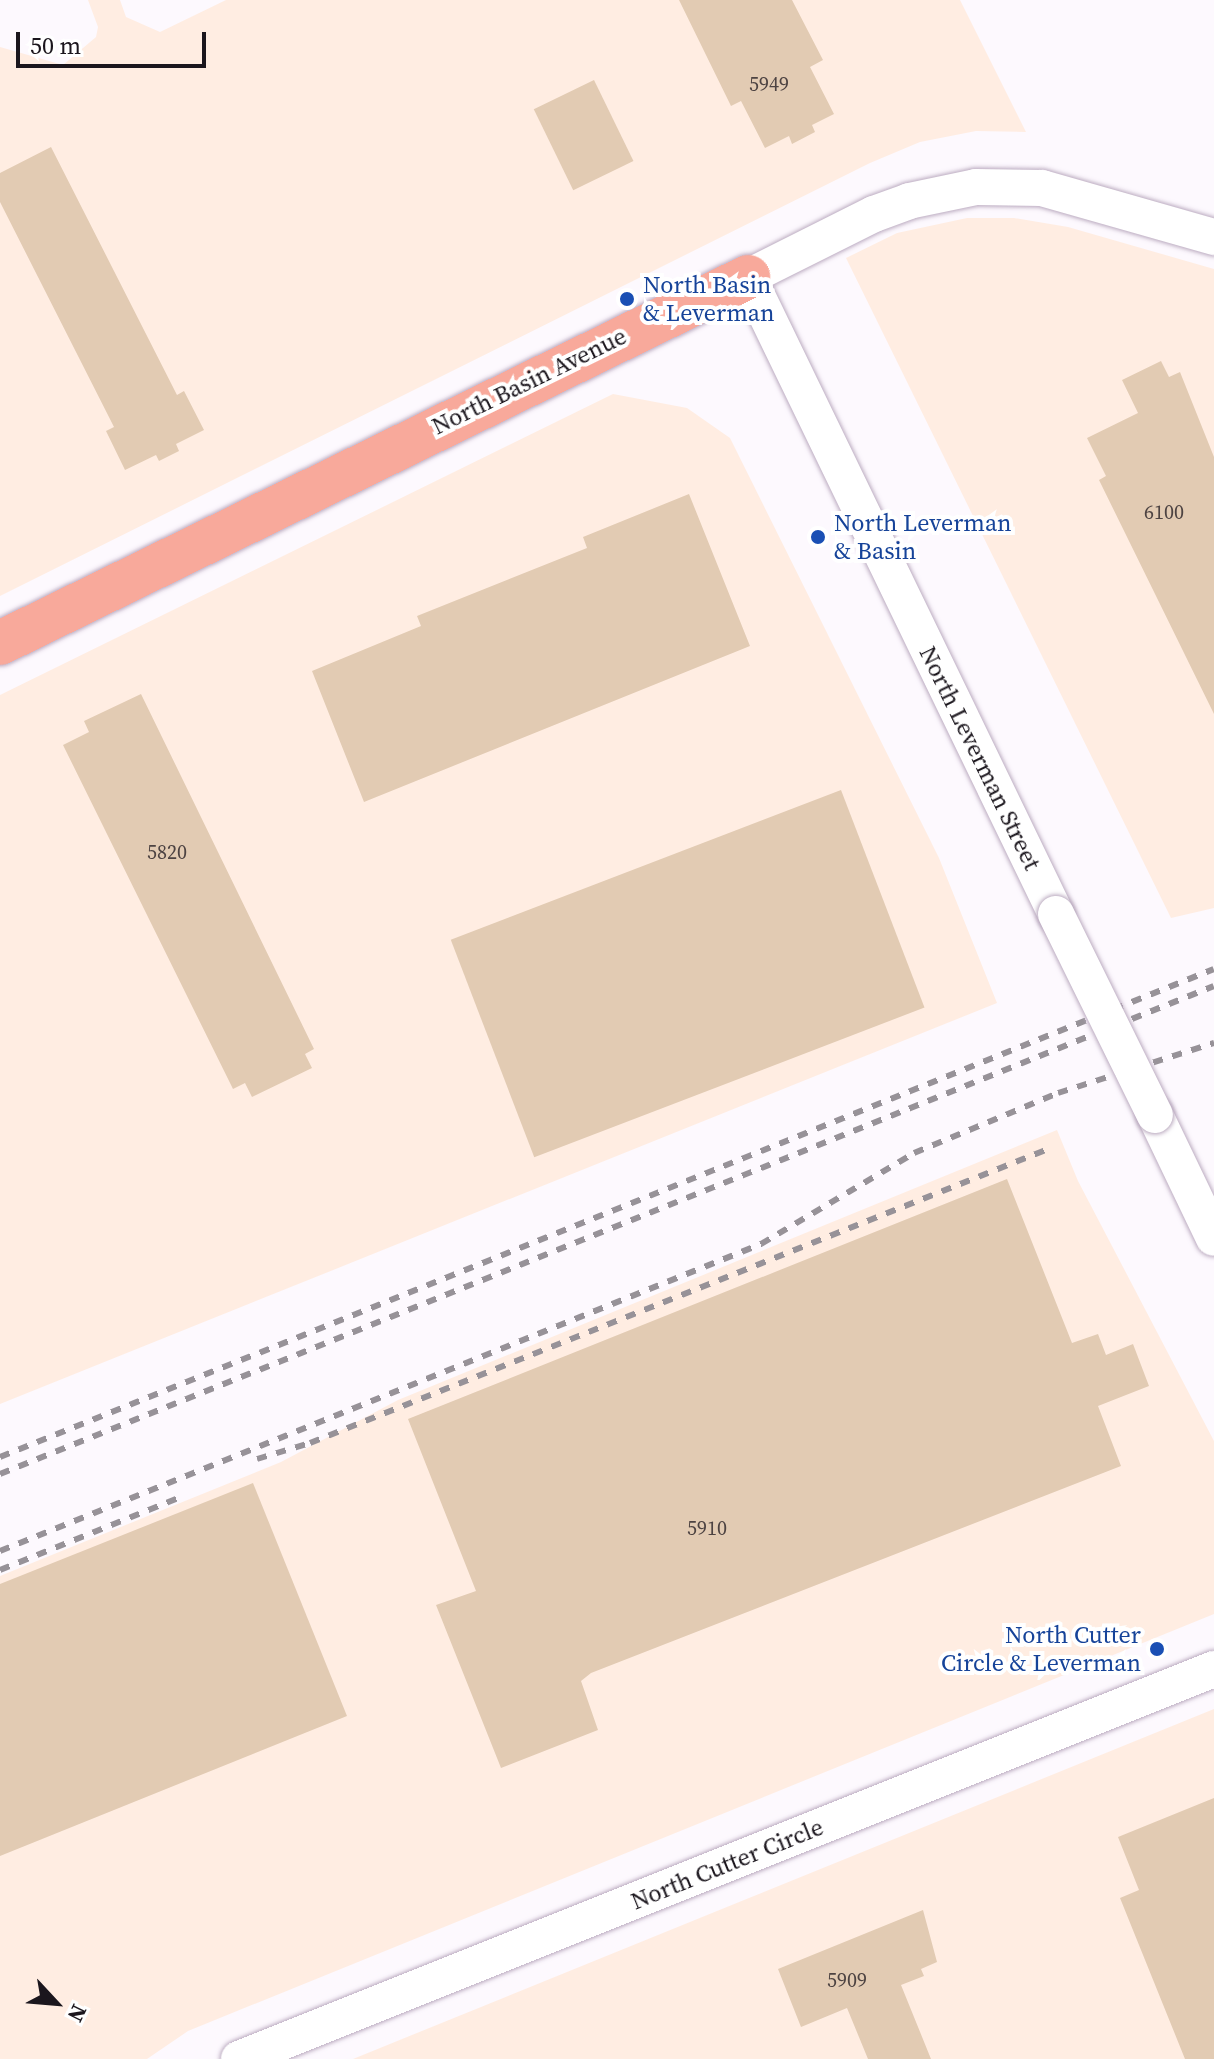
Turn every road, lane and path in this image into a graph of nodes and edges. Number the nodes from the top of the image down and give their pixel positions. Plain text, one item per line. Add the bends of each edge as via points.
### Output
1 (1214, 237) edge
2 (748, 277) junction
3 (0, 643) edge
4 (1214, 1238) edge
5 (1214, 1669) edge
6 (239, 2059) edge

1 - 2 street, North Basin Avenue via 1042,188 976,187 874,214
2 - 3 main road, North Basin Avenue
2 - 4 street, North Leverman Street, bridge
5 - 6 street, North Cutter Circle

